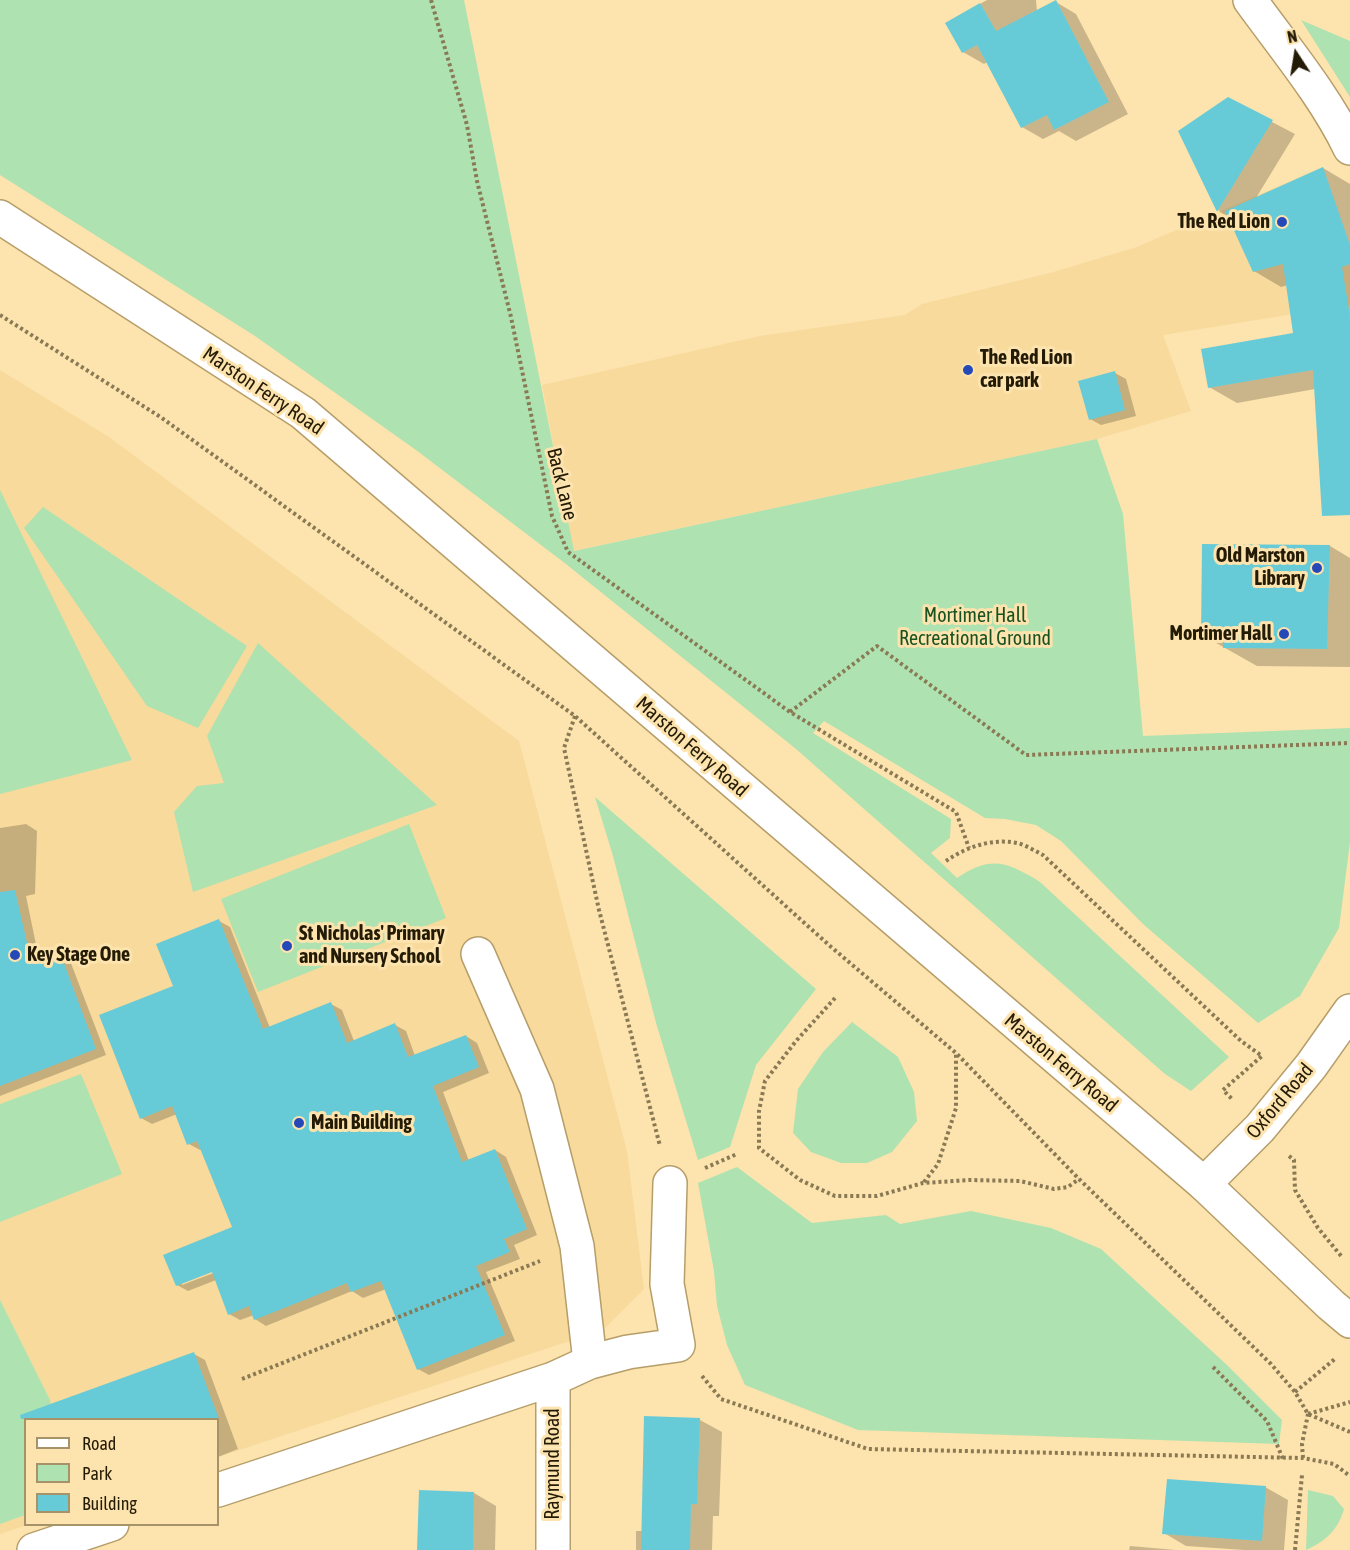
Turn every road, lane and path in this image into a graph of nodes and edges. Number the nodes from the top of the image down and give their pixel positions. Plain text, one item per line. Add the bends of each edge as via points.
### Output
1 (431, 0) edge
2 (1250, 0) edge
3 (1348, 138) edge
4 (0, 217) edge
5 (0, 315) edge
6 (790, 712) junction
7 (574, 716) junction
8 (1350, 743) edge
9 (969, 848) junction
10 (946, 861) dead end
11 (478, 954) dead end
12 (835, 998) dead end
13 (1350, 1011) edge
14 (956, 1053) junction
15 (1223, 1089) dead end
16 (1294, 1160) dead end
17 (1080, 1179) junction
18 (670, 1183) joint
19 (923, 1183) junction
20 (1204, 1184) junction
21 (577, 1246) junction
22 (1344, 1259) dead end
23 (1350, 1321) edge
24 (678, 1345) junction
25 (1336, 1357) dead end
26 (590, 1362) junction
27 (1213, 1367) dead end
28 (554, 1378) junction
29 (242, 1379) dead end
30 (1295, 1392) junction
31 (1350, 1402) edge
32 (1308, 1414) junction
33 (1350, 1432) edge
34 (1304, 1458) junction
35 (1283, 1459) junction
36 (1302, 1475) dead end
37 (1350, 1476) edge
38 (219, 1490) edge
39 (106, 1526) edge
40 (34, 1550) edge
41 (553, 1550) edge
42 (1295, 1550) edge

1 - 6 path, Back Lane via 467,125 552,516 568,552
2 - 3 main road
4 - 20 main road, Marston Ferry Road via 303,414
5 - 7 path via 162,418
6 - 8 path via 877,646 1026,755
6 - 9 path, Back Lane via 956,812
7 - 14 path via 830,946
7 - 18 path via 564,748 599,910
9 - 10 path
9 - 15 path via 997,841 1019,843 1043,855 1241,1041 1262,1056
11 - 21 main road via 537,1089
12 - 19 path via 765,1081 759,1112 759,1148 800,1180 835,1196 877,1196
13 - 20 main road, Oxford Road via 1260,1128
14 - 17 path
14 - 19 path via 956,1108 938,1164
16 - 22 path via 1294,1190
17 - 19 path via 1054,1190 1020,1181
17 - 30 path via 1271,1364
18 - 24 main road via 667,1284
20 - 23 main road, Marston Ferry Road
21 - 26 main road
21 - 29 path
24 - 26 main road
24 - 35 path via 721,1399 868,1449
25 - 30 path
26 - 28 main road
27 - 35 path via 1267,1421
28 - 38 main road
28 - 41 main road, Raymund Road
30 - 32 path
31 - 32 path
32 - 33 path
32 - 34 path via 1302,1443
34 - 35 path
34 - 37 path via 1335,1464
36 - 42 path
39 - 40 main road

